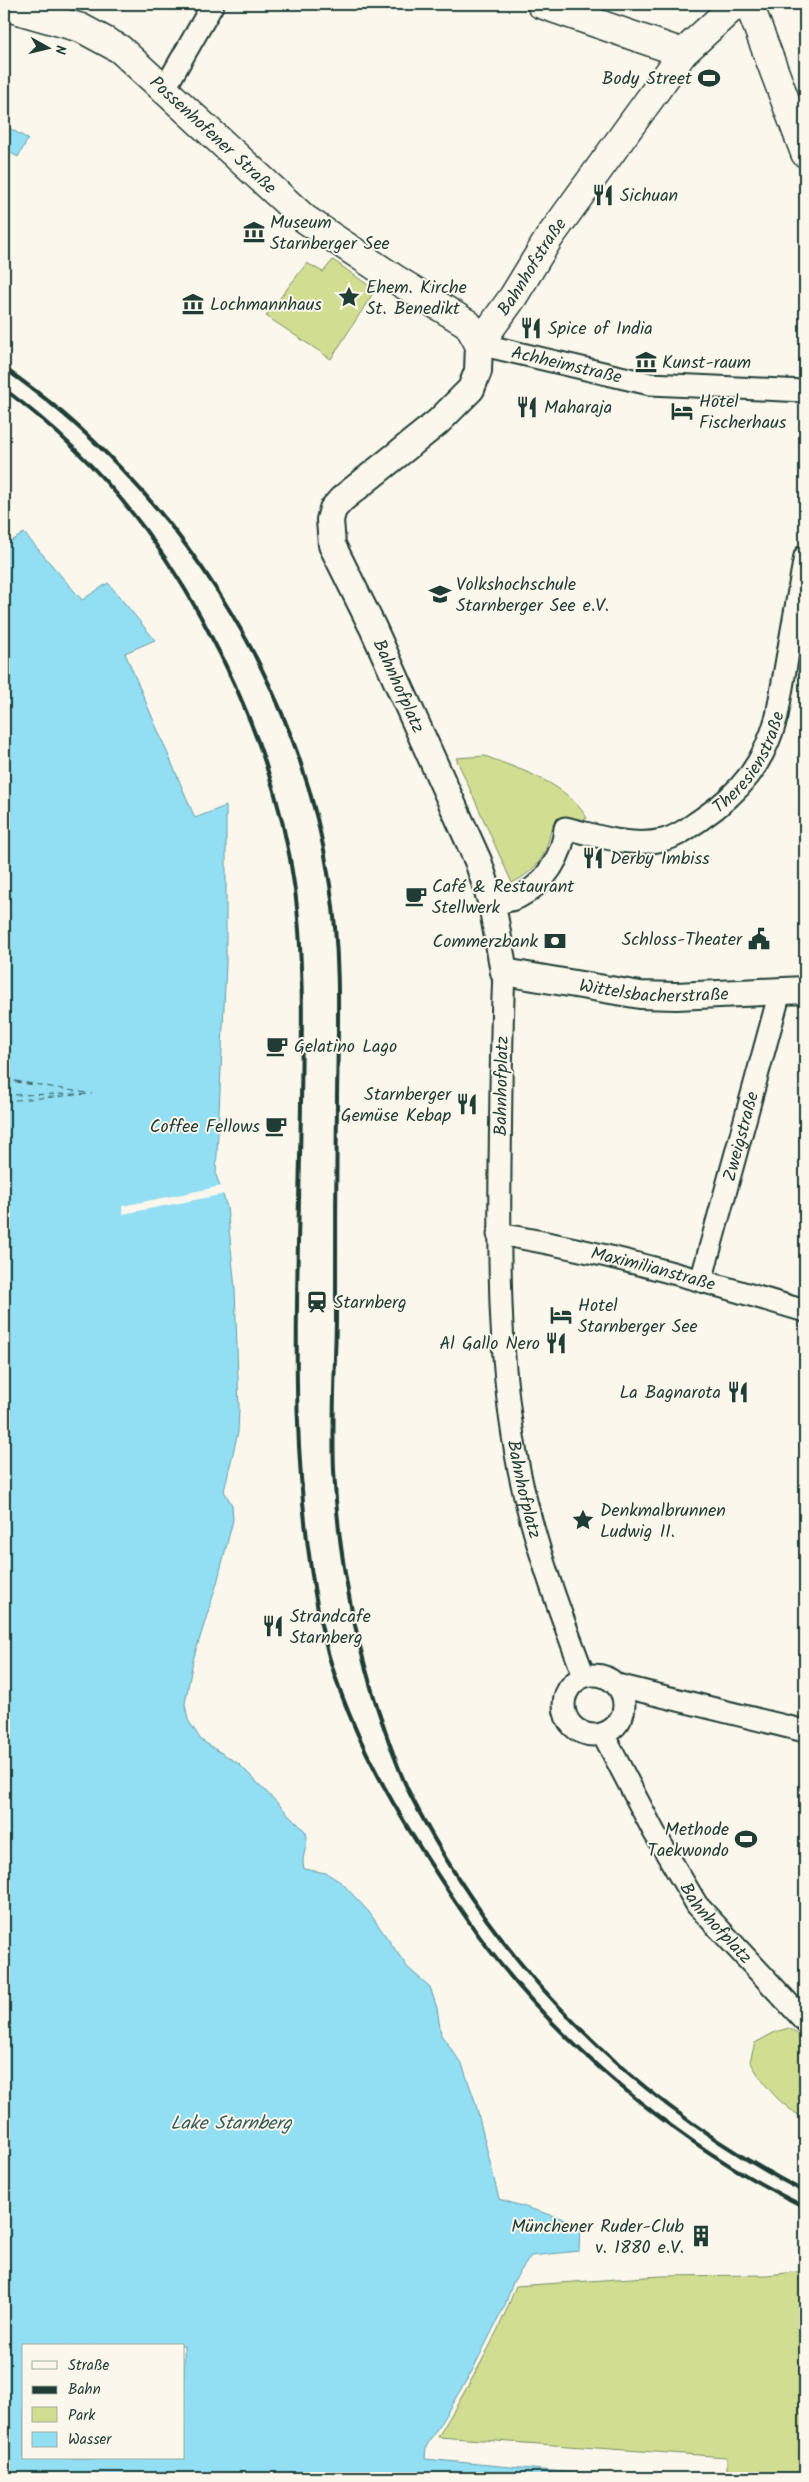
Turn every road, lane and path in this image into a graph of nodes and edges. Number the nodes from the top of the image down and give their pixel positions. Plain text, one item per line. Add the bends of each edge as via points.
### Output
1 (213, 4) edge
2 (541, 4) edge
3 (736, 4) edge
4 (749, 4) edge
5 (4, 6) edge
6 (683, 53) junction
7 (165, 88) junction
8 (805, 153) edge
9 (479, 344) junction
10 (805, 391) edge
11 (805, 556) edge
12 (492, 904) junction
13 (504, 972) junction
14 (805, 990) edge
15 (780, 992) junction
16 (498, 1234) junction
17 (701, 1280) junction
18 (805, 1311) edge
19 (584, 1676) junction
20 (617, 1685) junction
21 (805, 1731) edge
22 (603, 1734) junction
23 (805, 2021) edge

1 - 7 street
2 - 6 main road
3 - 6 main road, Bahnhofstraße
4 - 8 main road
5 - 7 main road, Possenhofener Straße via 81,28 120,49
6 - 9 main road, Bahnhofstraße via 549,238
7 - 9 main road, Possenhofener Straße via 305,219 468,324
9 - 10 street, Achheimstraße via 650,384
9 - 12 street, Bahnhofplatz via 478,371 471,389 438,422 342,499 333,509 330,520 332,545 474,852
11 - 12 street, Theresienstraße via 778,716 771,738 753,772 706,816 680,834 662,840 620,841 565,828 559,855 539,884 518,898
12 - 13 street, Bahnhofplatz
13 - 15 street, Wittelsbacherstraße via 640,995
13 - 16 street, Bahnhofplatz
14 - 15 street, Wittelsbacherstraße
15 - 17 street, Zweigstraße
16 - 17 street, Maximilianstraße via 553,1243
16 - 19 street, Bahnhofplatz via 509,1408 519,1469 545,1574
17 - 18 street, Maximilianstraße
19 - 20 street via 602,1675
19 - 22 street via 574,1681 566,1694 564,1709 567,1719 582,1733
20 - 21 street
20 - 22 street via 624,1703 623,1713 619,1722
22 - 23 street, Bahnhofplatz via 654,1832 697,1905

